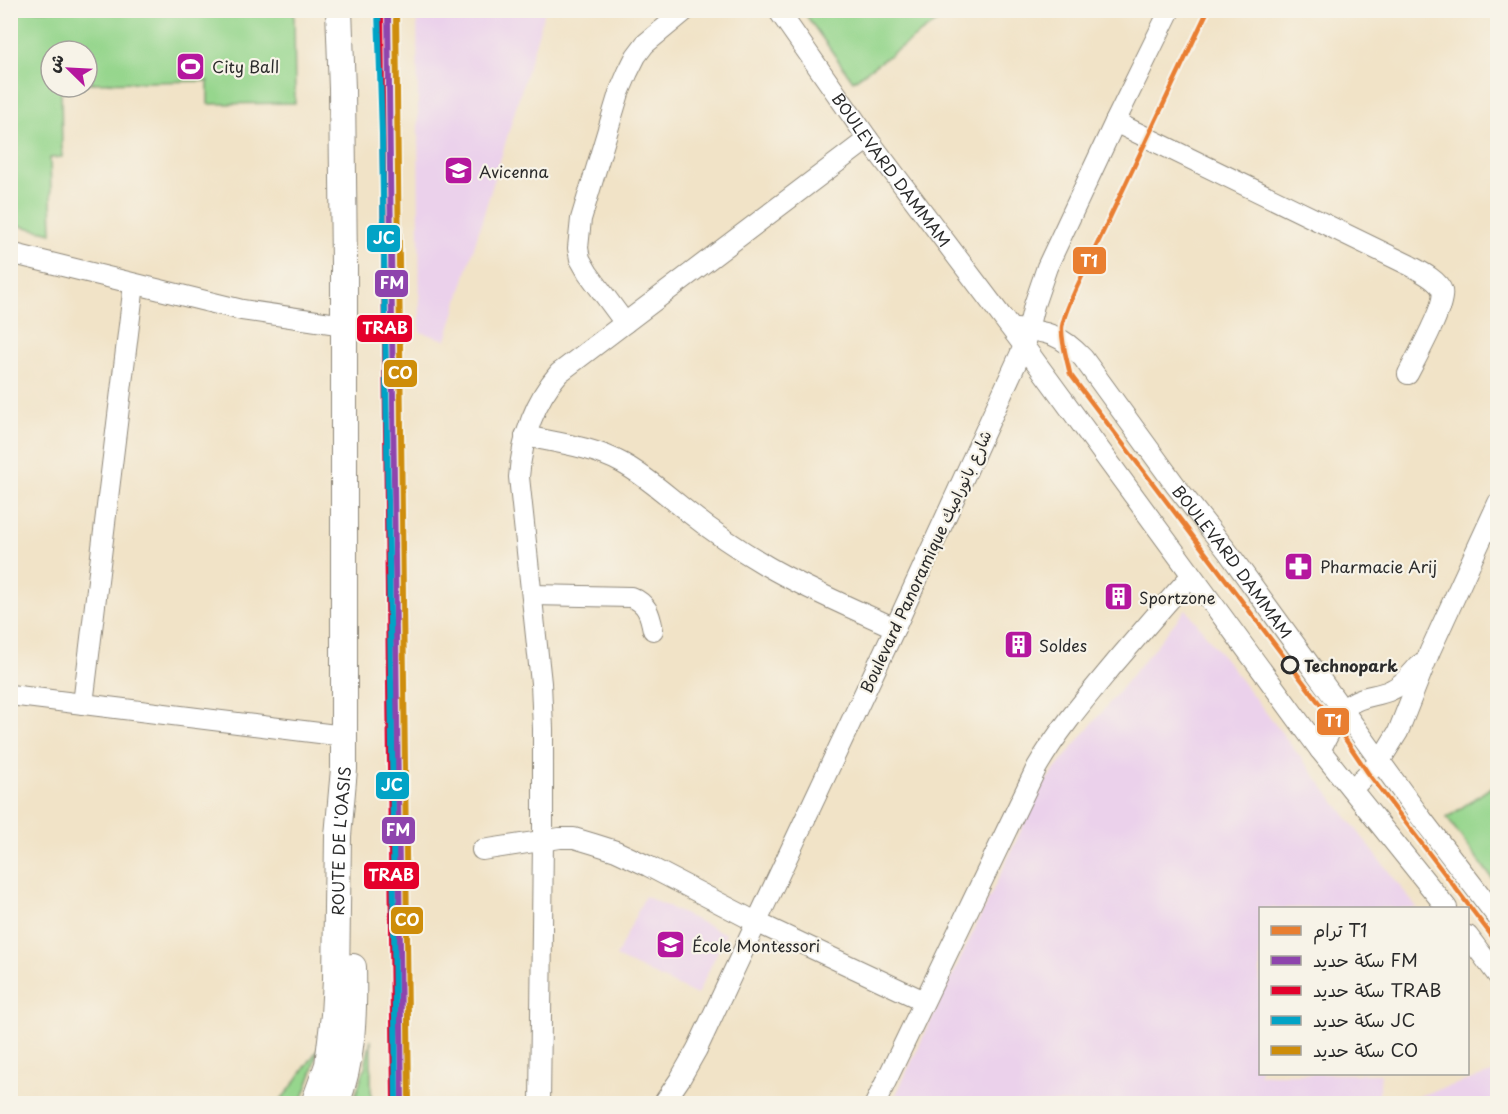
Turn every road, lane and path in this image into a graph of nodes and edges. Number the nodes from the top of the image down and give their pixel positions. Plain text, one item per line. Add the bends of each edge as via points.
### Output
1 (339, 10) edge
2 (686, 10) edge
3 (778, 10) edge
4 (1170, 10) edge
5 (1115, 122) junction
6 (868, 139) junction
7 (10, 253) edge
8 (134, 284) junction
9 (625, 323) junction
10 (344, 325) junction
11 (1021, 334) junction
12 (1408, 374) dead end
13 (525, 436) junction
14 (1497, 503) edge
15 (1191, 576) junction
16 (532, 595) junction
17 (895, 628) junction
18 (653, 630) dead end
19 (1430, 651) junction
20 (10, 695) edge
21 (1366, 697) junction
22 (83, 704) junction
23 (1343, 710) junction
24 (1398, 732) junction
25 (344, 736) junction
26 (1320, 750) junction
27 (1380, 761) junction
28 (344, 769) junction
29 (1352, 789) junction
30 (543, 840) junction
31 (482, 850) dead end
32 (1445, 907) edge
33 (1497, 918) edge
34 (756, 922) junction
35 (1469, 939) edge
36 (1497, 976) edge
37 (924, 1001) junction
38 (314, 1104) edge
39 (336, 1104) edge
40 (540, 1104) edge
41 (663, 1104) edge
42 (875, 1104) edge

1 - 10 main road
2 - 9 street via 636,56 619,93 581,219 580,259
3 - 6 street, BOULEVARD DAMMAM
4 - 5 street, Boulevard Panoramique شارع بانوراميك
5 - 11 street, Boulevard Panoramique شارع بانوراميك via 1047,267
5 - 12 street via 1426,274 1440,288 1442,298
6 - 9 street
6 - 11 street, BOULEVARD DAMMAM
7 - 8 street
8 - 10 street via 242,310
8 - 22 street
9 - 13 street via 559,373 541,398
10 - 25 main road
11 - 15 street, BOULEVARD DAMMAM
11 - 17 street, Boulevard Panoramique شارع بانوراميك
11 - 23 street, BOULEVARD DAMMAM via 1052,334 1083,358
13 - 16 street via 519,477
13 - 17 street via 575,446 621,462 704,525 768,566
14 - 19 street
15 - 26 street, BOULEVARD DAMMAM
15 - 37 street via 1054,737
16 - 18 street via 631,597 647,610
16 - 30 street via 542,694
17 - 34 street, Boulevard Panoramique شارع بانوراميك
19 - 21 street via 1399,686
19 - 24 street
20 - 22 street
21 - 23 street
21 - 24 street via 1389,708
22 - 25 street
23 - 26 street
23 - 27 street, BOULEVARD DAMMAM
24 - 27 street
25 - 28 main road
26 - 29 street, BOULEVARD DAMMAM
27 - 29 street
27 - 33 street, BOULEVARD DAMMAM
28 - 38 main road, ROUTE DE L'OASIS via 338,836 334,1015 328,1065
28 - 39 main road, ROUTE DE L'OASIS via 352,832 353,1004 350,1047
29 - 32 street, BOULEVARD DAMMAM
30 - 31 street
30 - 34 street via 574,838 616,851
30 - 40 street
34 - 37 street
34 - 41 street, Boulevard Panoramique شارع بانوراميك via 697,1048
35 - 36 street
37 - 42 street

